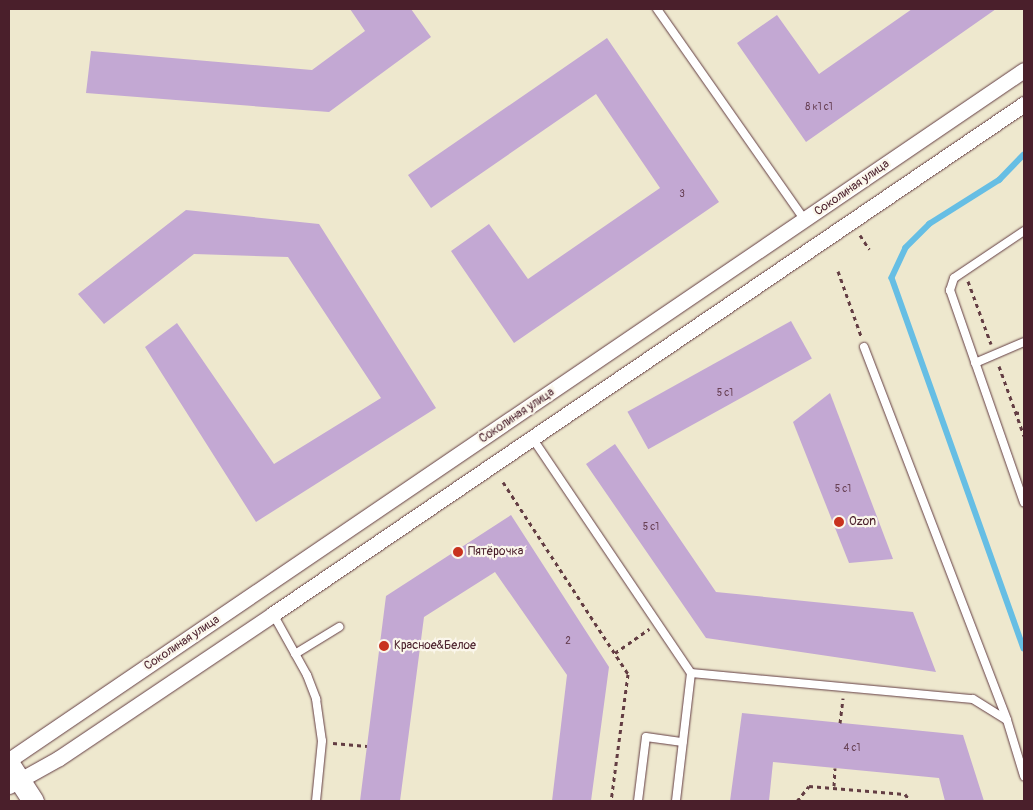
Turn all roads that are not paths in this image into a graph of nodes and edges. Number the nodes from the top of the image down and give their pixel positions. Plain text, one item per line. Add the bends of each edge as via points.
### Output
1 (657, 9) edge
2 (1024, 70) edge
3 (1024, 104) edge
4 (805, 221) junction
5 (1024, 232) edge
6 (1024, 342) edge
7 (864, 347) road end
8 (975, 363) junction
9 (518, 416) junction
10 (533, 439) junction
11 (1024, 503) edge
12 (257, 593) junction
13 (273, 614) junction
14 (340, 627) dead end
15 (295, 654) junction
16 (692, 673) junction
17 (1007, 720) junction
18 (683, 742) junction
19 (9, 762) edge
20 (1024, 776) edge
21 (15, 784) edge
22 (33, 801) edge
23 (316, 801) edge
24 (638, 801) edge
25 (676, 801) edge

1 - 4 lane
2 - 4 street, Соколиная улица
3 - 10 street
4 - 9 street, Соколиная улица
5 - 8 lane via 954,278 951,284 950,290
6 - 8 lane
7 - 17 lane
8 - 11 lane
9 - 10 street
9 - 12 street, Соколиная улица
10 - 13 street
10 - 16 lane
12 - 13 street
12 - 19 street, Соколиная улица
13 - 15 lane
13 - 21 street
14 - 15 lane
15 - 23 lane via 316,698 322,741
16 - 17 lane via 973,699
16 - 18 lane
17 - 20 lane
18 - 24 lane via 646,737
18 - 25 lane
19 - 21 street
21 - 22 street

